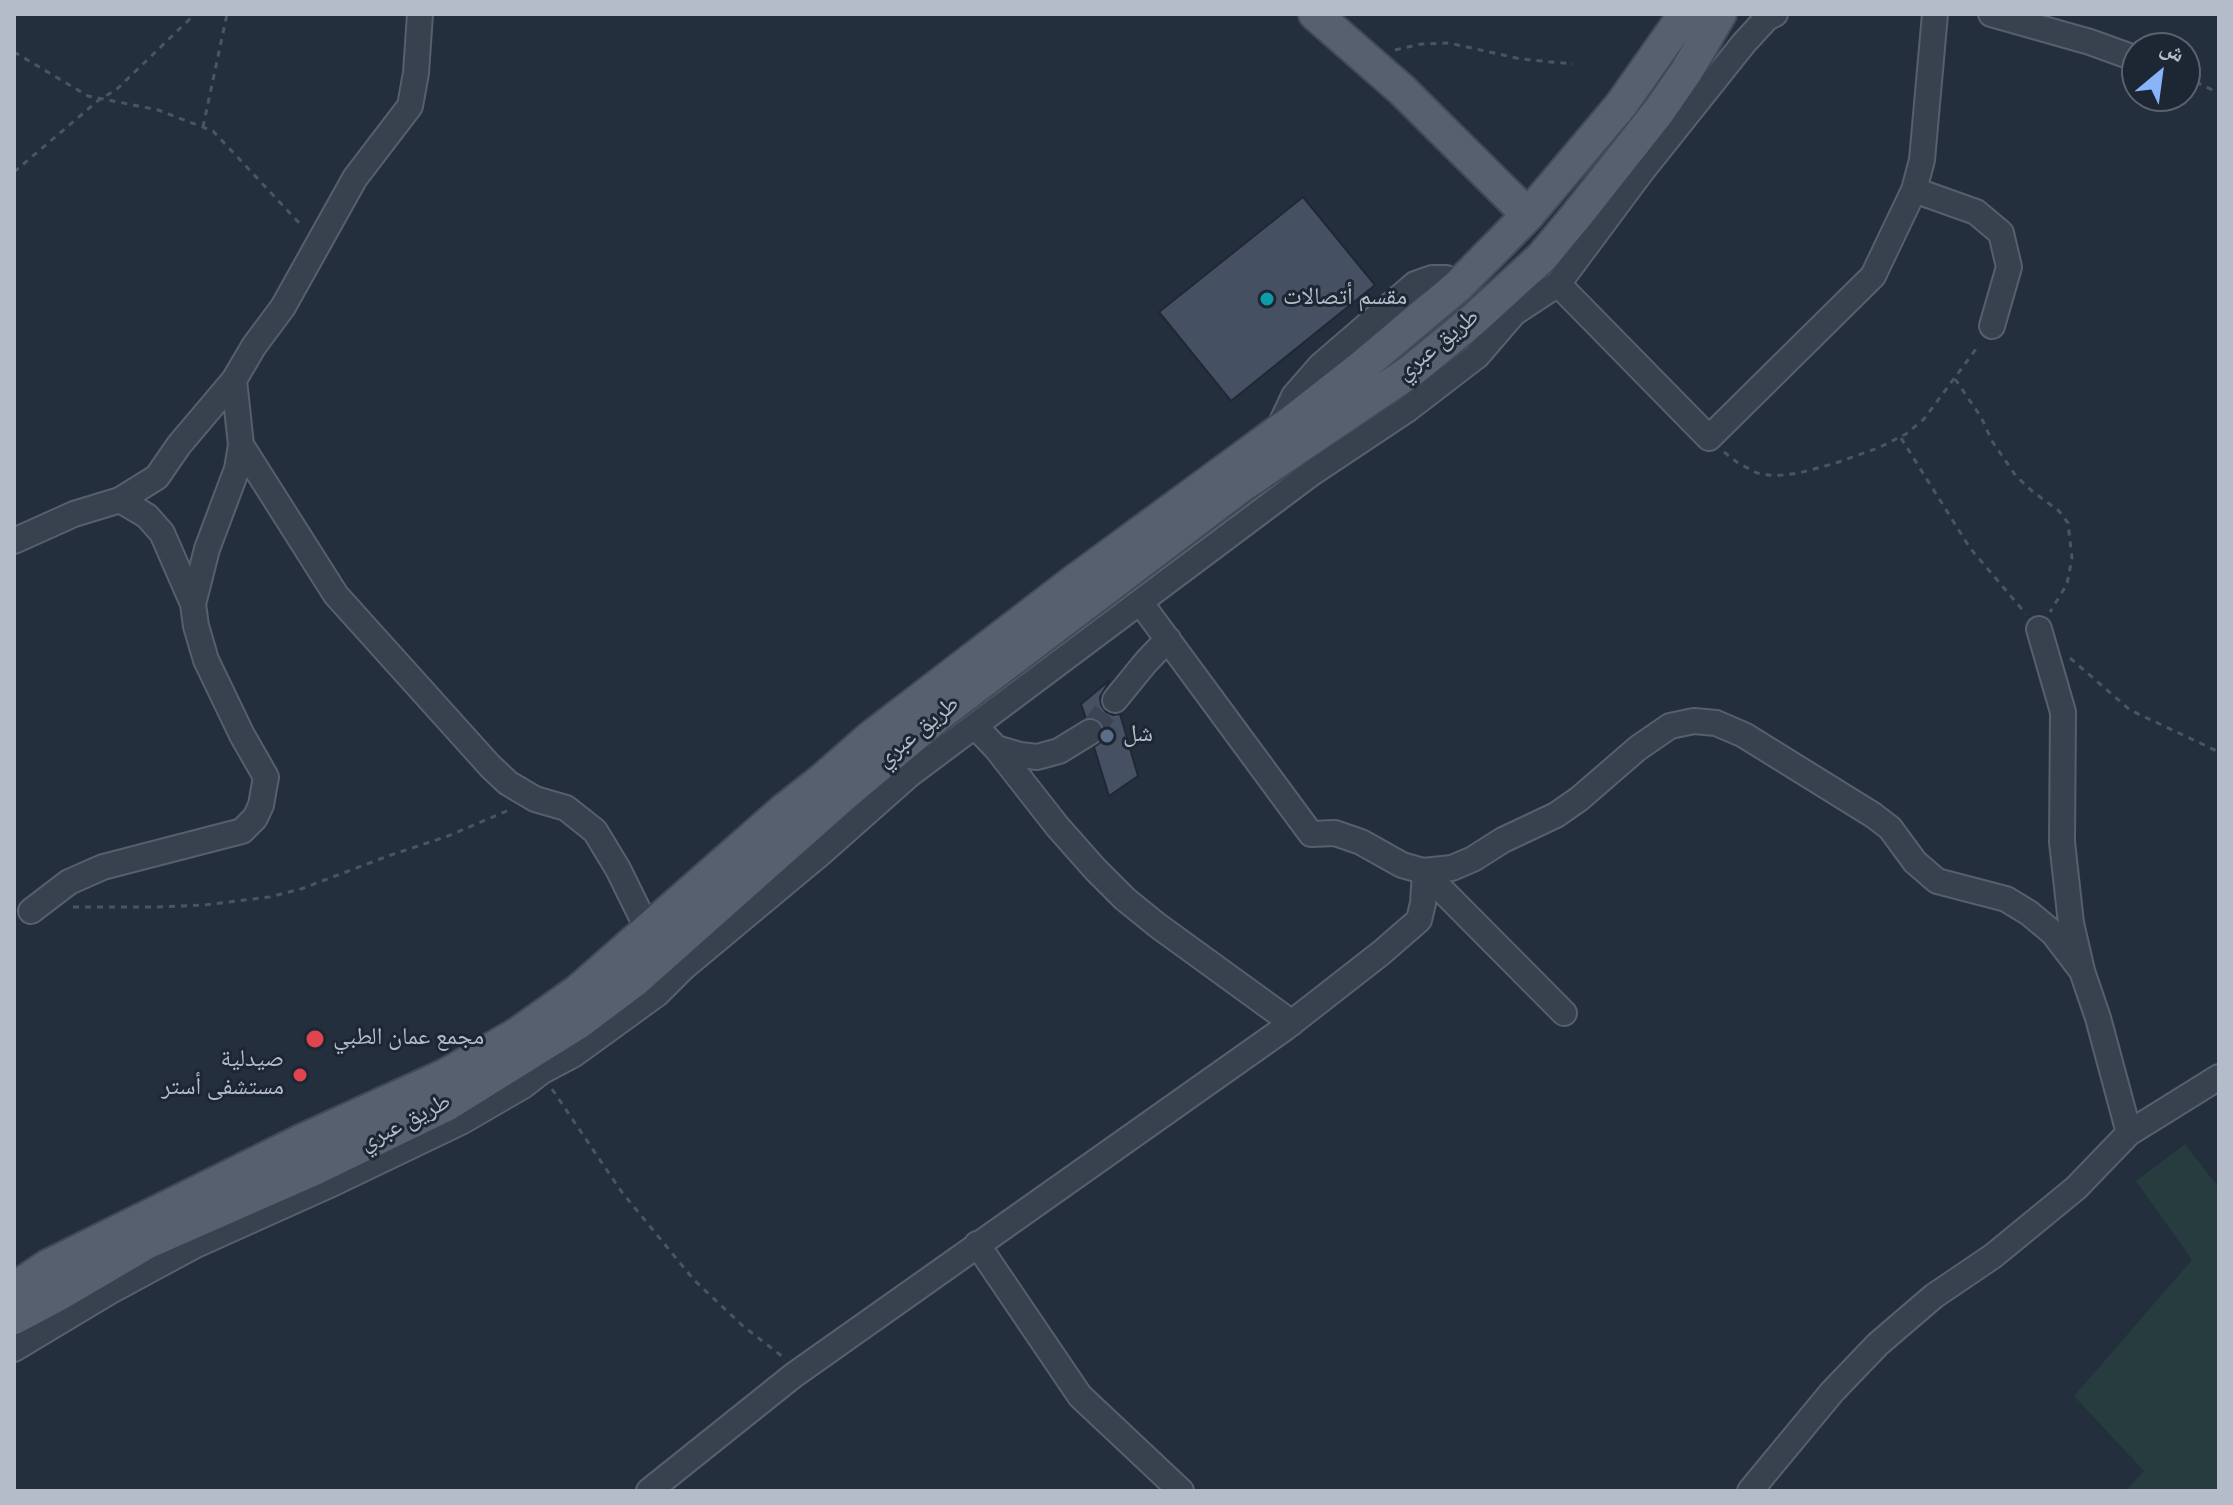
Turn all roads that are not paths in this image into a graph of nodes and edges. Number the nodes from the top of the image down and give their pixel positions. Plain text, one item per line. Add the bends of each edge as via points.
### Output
1 (420, 14) edge
2 (1315, 14) edge
3 (1720, 14) edge
4 (1775, 14) edge
5 (1935, 14) edge
6 (1991, 14) edge
7 (1678, 24) edge
8 (2121, 53) edge
9 (1627, 152) junction
10 (1914, 190) junction
11 (1528, 215) junction
12 (1558, 284) junction
13 (1458, 286) junction
14 (1992, 326) road end
15 (1411, 371) junction
16 (234, 380) junction
17 (241, 445) junction
18 (120, 500) junction
19 (14, 541) edge
20 (1140, 602) junction
21 (193, 604) junction
22 (2039, 629) road end
23 (1168, 639) junction
24 (1115, 700) tunnel mouth
25 (976, 727) junction
26 (1090, 732) tunnel mouth
27 (996, 748) junction
28 (810, 844) junction
29 (1424, 872) junction
30 (31, 911) road end
31 (648, 930) junction
32 (2082, 971) junction
33 (1564, 1013) dead end
34 (1292, 1023) junction
35 (2219, 1077) edge
36 (2129, 1133) junction
37 (977, 1244) junction
38 (14, 1289) edge
39 (14, 1318) edge
40 (14, 1349) edge
41 (649, 1491) edge
42 (1181, 1491) edge
43 (1750, 1491) edge

1 - 16 street via 410,106 355,178 283,307
2 - 11 main road via 1402,90
3 - 9 main road, طريق عبري via 1686,72
4 - 12 street via 1744,43
5 - 10 street via 1922,160
6 - 8 street
7 - 9 main road via 1619,128 1619,146
7 - 11 main road, طريق عبري via 1621,105
9 - 15 main road, طريق عبري via 1542,257
10 - 12 street via 1873,276 1709,438
10 - 14 street via 1976,212 2001,233 2009,267
11 - 13 main road, طريق عبري
12 - 20 street via 1514,313 1477,356 1420,400
13 - 15 main road via 1465,299 1461,314
13 - 31 main road, طريق عبري via 1277,433 870,738
15 - 28 main road, طريق عبري via 1241,486 941,713 840,798
16 - 17 street
16 - 18 street via 157,477
17 - 21 street
17 - 31 street via 336,595 508,783 535,799 566,808 595,831
18 - 19 street
18 - 21 street via 147,516 162,533
20 - 23 street
20 - 25 street
21 - 30 street via 206,660 266,777 255,818 242,831 103,867 69,882
22 - 32 street via 2063,712 2062,842
23 - 24 street
23 - 29 street via 1311,834 1335,833
25 - 27 street
25 - 28 street
26 - 27 street via 1037,757
27 - 34 street via 1057,826 1140,912
28 - 39 main road, طريق عبري via 578,1023 448,1104 148,1242
28 - 40 street via 657,994 573,1055 461,1122 196,1245
29 - 32 street via 1473,859 1556,815 1670,726 1716,723 1881,821 1937,881 2006,899 2029,913 2053,933
29 - 33 street
29 - 34 street via 1419,920
31 - 38 main road, طريق عبري via 578,991 446,1075 48,1266
32 - 36 street
34 - 37 street
35 - 36 street
36 - 43 street via 2076,1188 1878,1344
37 - 41 street via 801,1370
37 - 42 street via 1080,1396

